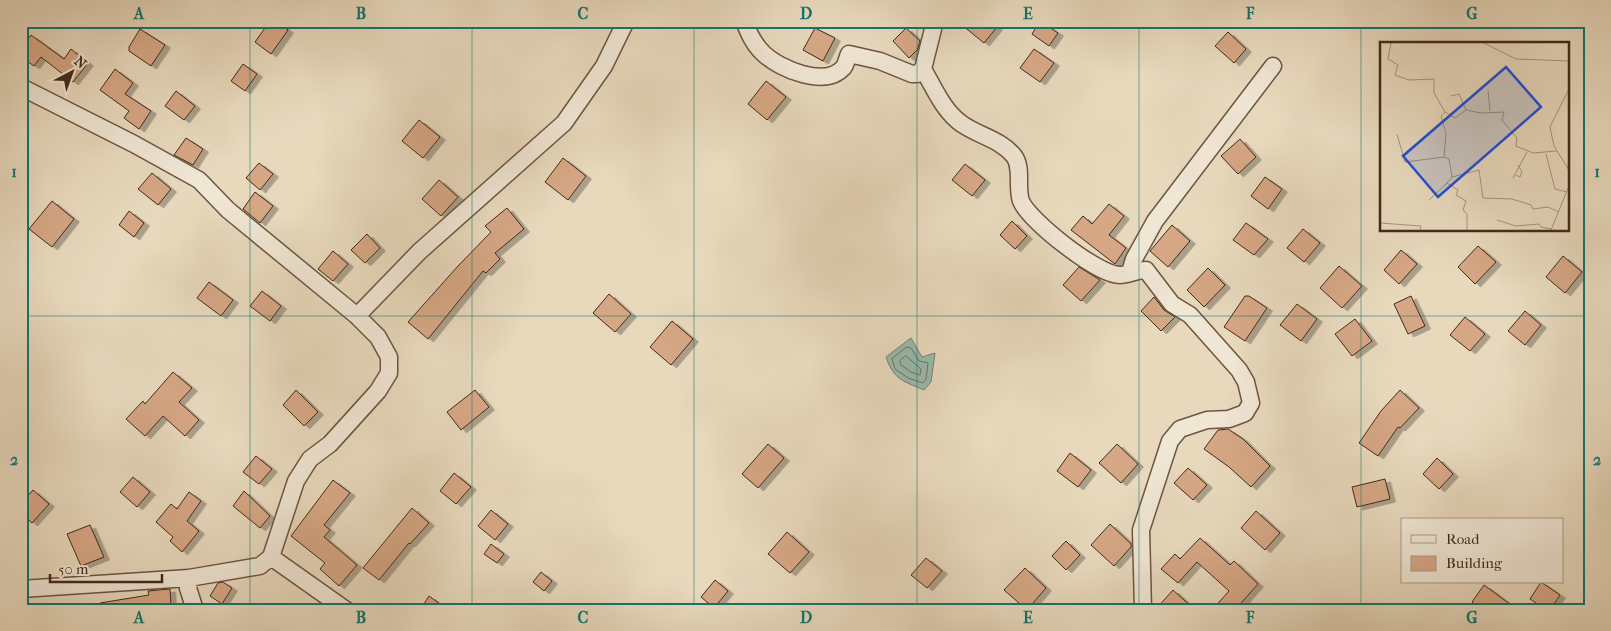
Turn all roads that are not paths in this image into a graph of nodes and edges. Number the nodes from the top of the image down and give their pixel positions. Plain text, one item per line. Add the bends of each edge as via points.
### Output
1 (626, 21) edge
2 (744, 21) edge
3 (935, 21) edge
4 (1273, 66) dead end
5 (923, 69) junction
6 (21, 87) edge
7 (1130, 272) junction
8 (357, 316) junction
9 (271, 557) junction
10 (189, 578) junction
11 (21, 589) edge
12 (195, 610) edge
13 (346, 610) edge
14 (1143, 610) edge

1 - 8 street via 604,66 564,123 420,251
2 - 5 street via 751,39 764,55 788,70 812,76 830,75 842,68 849,54 880,61 912,74
3 - 5 street
4 - 7 street via 1155,221
5 - 7 street via 948,112 980,134 994,138 1014,156 1018,165 1020,196 1024,209 1032,218 1105,271 1120,275
6 - 8 street via 200,180 228,210
7 - 14 street via 1146,270 1172,304 1190,315 1239,370 1252,403 1245,413 1229,419 1207,420 1180,429 1170,441 1141,530
8 - 9 street via 382,343 389,356 389,373 378,391 330,444 310,459 296,481
9 - 10 street via 260,566
9 - 13 street
10 - 11 street
10 - 12 street via 188,588

